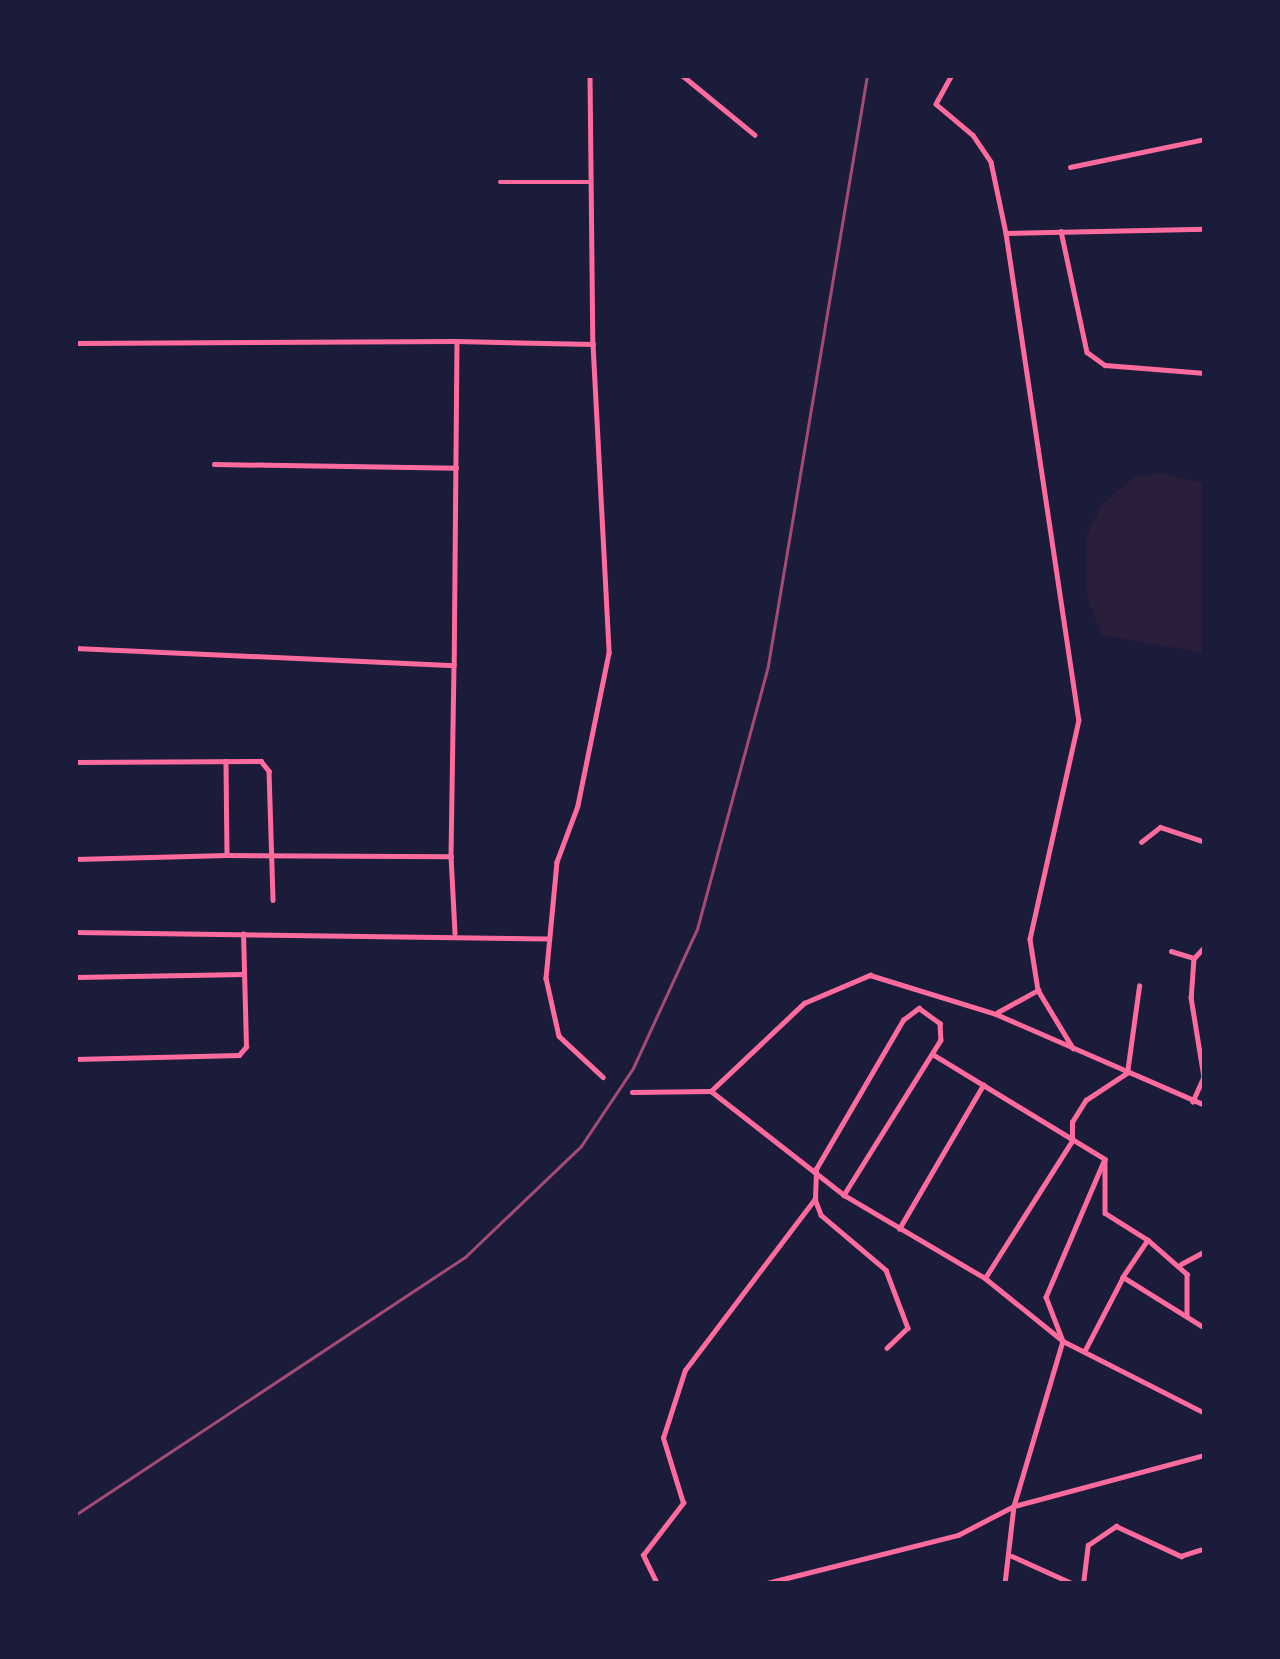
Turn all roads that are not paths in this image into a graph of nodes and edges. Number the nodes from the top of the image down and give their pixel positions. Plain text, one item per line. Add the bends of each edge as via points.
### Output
1 (590, 75) edge
2 (682, 75) edge
3 (952, 75) edge
4 (755, 135) dead end
5 (1205, 139) edge
6 (1070, 166) dead end
7 (500, 182) dead end
8 (591, 182) junction
9 (1205, 229) edge
10 (1061, 231) junction
11 (1006, 233) junction
12 (457, 341) junction
13 (75, 343) edge
14 (593, 344) junction
15 (1205, 374) edge
16 (214, 464) dead end
17 (456, 468) junction
18 (75, 648) edge
19 (454, 665) junction
20 (226, 761) junction
21 (75, 762) edge
22 (1141, 842) dead end
23 (1205, 842) edge
24 (227, 856) junction
25 (272, 856) junction
26 (451, 856) junction
27 (75, 859) edge
28 (273, 900) dead end
29 (75, 932) edge
30 (455, 933) junction
31 (243, 934) junction
32 (548, 939) junction
33 (1205, 946) edge
34 (1171, 951) dead end
35 (1194, 958) junction
36 (244, 974) junction
37 (75, 976) edge
38 (1139, 986) dead end
39 (1038, 989) junction
40 (996, 1014) junction
41 (1073, 1048) junction
42 (934, 1055) junction
43 (75, 1060) edge
44 (1127, 1072) junction
45 (603, 1077) dead end
46 (983, 1085) junction
47 (711, 1091) junction
48 (632, 1092) dead end
49 (1193, 1102) junction
50 (1205, 1105) edge
51 (1072, 1141) junction
52 (1105, 1159) junction
53 (816, 1168) junction
54 (844, 1195) junction
55 (815, 1198) junction
56 (899, 1229) junction
57 (1148, 1240) junction
58 (1205, 1250) edge
59 (1181, 1264) junction
60 (1123, 1277) junction
61 (985, 1278) junction
62 (1186, 1317) junction
63 (1205, 1328) edge
64 (1063, 1341) junction
65 (887, 1348) dead end
66 (1084, 1350) junction
67 (1205, 1413) edge
68 (1205, 1455) edge
69 (1014, 1506) junction
70 (1200, 1550) dead end
71 (1012, 1556) junction
72 (657, 1584) edge
73 (763, 1584) edge
74 (1005, 1584) edge
75 (1074, 1584) edge
76 (1083, 1584) edge

1 - 8 street
2 - 4 street
3 - 11 street via 936,104 991,163
5 - 6 street
7 - 8 street
8 - 14 street
9 - 10 street
10 - 11 street
10 - 15 street via 1087,352 1106,365
11 - 39 street via 1078,720 1030,939
12 - 13 street
12 - 14 street
12 - 17 street
14 - 32 street via 609,652 578,806 557,862
16 - 17 street
17 - 19 street
18 - 19 street
19 - 26 street
20 - 21 street
20 - 24 street
20 - 25 street via 261,761 269,770
22 - 23 street via 1160,826
24 - 25 street
24 - 27 street
25 - 26 street
25 - 28 street
26 - 30 street
29 - 31 street
30 - 31 street
30 - 32 street
31 - 36 street
32 - 45 street via 550,1015 559,1036
33 - 35 street
34 - 35 street
35 - 49 street via 1191,997 1204,1077
36 - 37 street
36 - 43 street via 246,1047 229,1061
38 - 44 street
39 - 40 street
39 - 41 street
40 - 41 street
40 - 47 street via 898,978 845,981 804,1003
41 - 44 street
42 - 46 street
42 - 53 street via 940,1023 915,1008
42 - 54 street
44 - 49 street
44 - 51 street via 1086,1100 1072,1122
46 - 51 street
46 - 56 street
47 - 48 street
47 - 53 street
49 - 50 street
51 - 52 street
51 - 61 street
52 - 57 street via 1106,1213
52 - 64 street via 1046,1297
53 - 54 street
53 - 55 street
54 - 56 street
55 - 65 street via 821,1215 886,1270 908,1328
55 - 72 street via 686,1370 667,1414 666,1459 683,1503 643,1556
56 - 61 street
57 - 59 street
57 - 60 street
58 - 59 street
59 - 62 street via 1190,1285
60 - 62 street
60 - 66 street
61 - 64 street
62 - 63 street
64 - 66 street
64 - 69 street
66 - 67 street
68 - 69 street
69 - 71 street
69 - 73 street via 958,1535
70 - 76 street via 1181,1556 1116,1526 1088,1545
71 - 74 street
71 - 75 street

